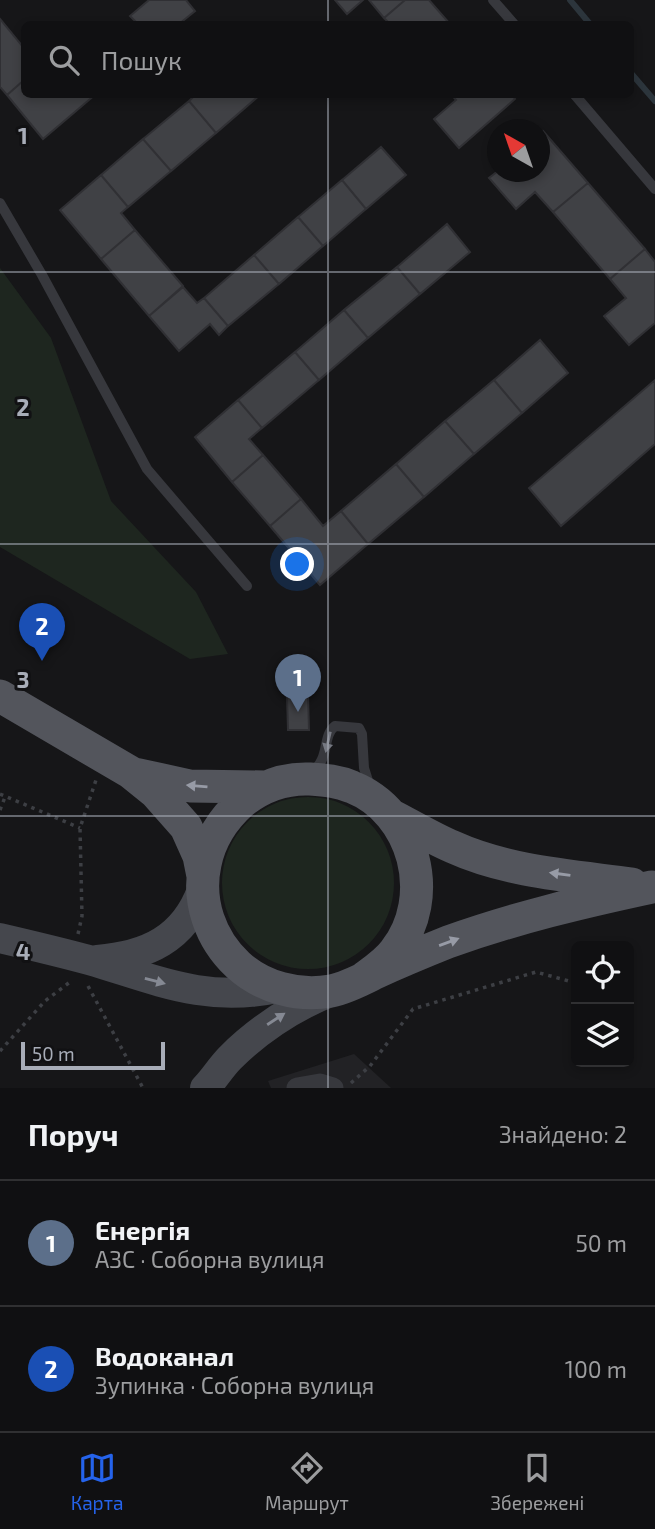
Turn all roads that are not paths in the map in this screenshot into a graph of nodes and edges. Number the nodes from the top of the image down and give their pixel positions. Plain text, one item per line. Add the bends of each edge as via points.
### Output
1 (493, 0) edge
2 (511, 21) edge
3 (577, 98) edge
4 (655, 188) edge
5 (0, 204) edge
6 (247, 586) dead end
7 (0, 696) edge
8 (117, 765) junction
9 (301, 779) junction
10 (265, 787) junction
11 (383, 807) junction
12 (203, 883) junction
13 (653, 887) edge
14 (211, 929) junction
15 (0, 938) edge
16 (82, 958) junction
17 (364, 978) junction
18 (277, 988) junction
19 (332, 991) junction
20 (232, 994) junction
21 (218, 1079) edge
22 (297, 1088) edge
23 (333, 1088) edge

1 - 2 lane
3 - 4 lane
5 - 6 lane via 147,469
7 - 8 main road
10 -> 8 main road via 190,786
8 - 12 main road via 156,793 187,827 199,856
9 - 10 main road
9 - 11 main road via 331,780 353,787
11 -> 9 lane via 364,768 359,728 330,729 323,761
10 - 12 main road via 237,807 219,829 209,848
13 -> 11 main road via 498,861 455,848
11 - 17 main road via 414,858 415,908 396,950
12 - 14 main road
12 - 16 main road via 187,920 157,945 132,956
17 -> 13 main road via 486,928
14 - 18 main road via 238,965
14 - 20 main road
15 - 16 main road
16 -> 20 main road via 176,986
17 - 19 main road
18 - 19 main road
18 - 20 main road
21 -> 19 main road via 256,1034
20 - 21 main road via 237,1028
22 - 23 street via 320,1084

